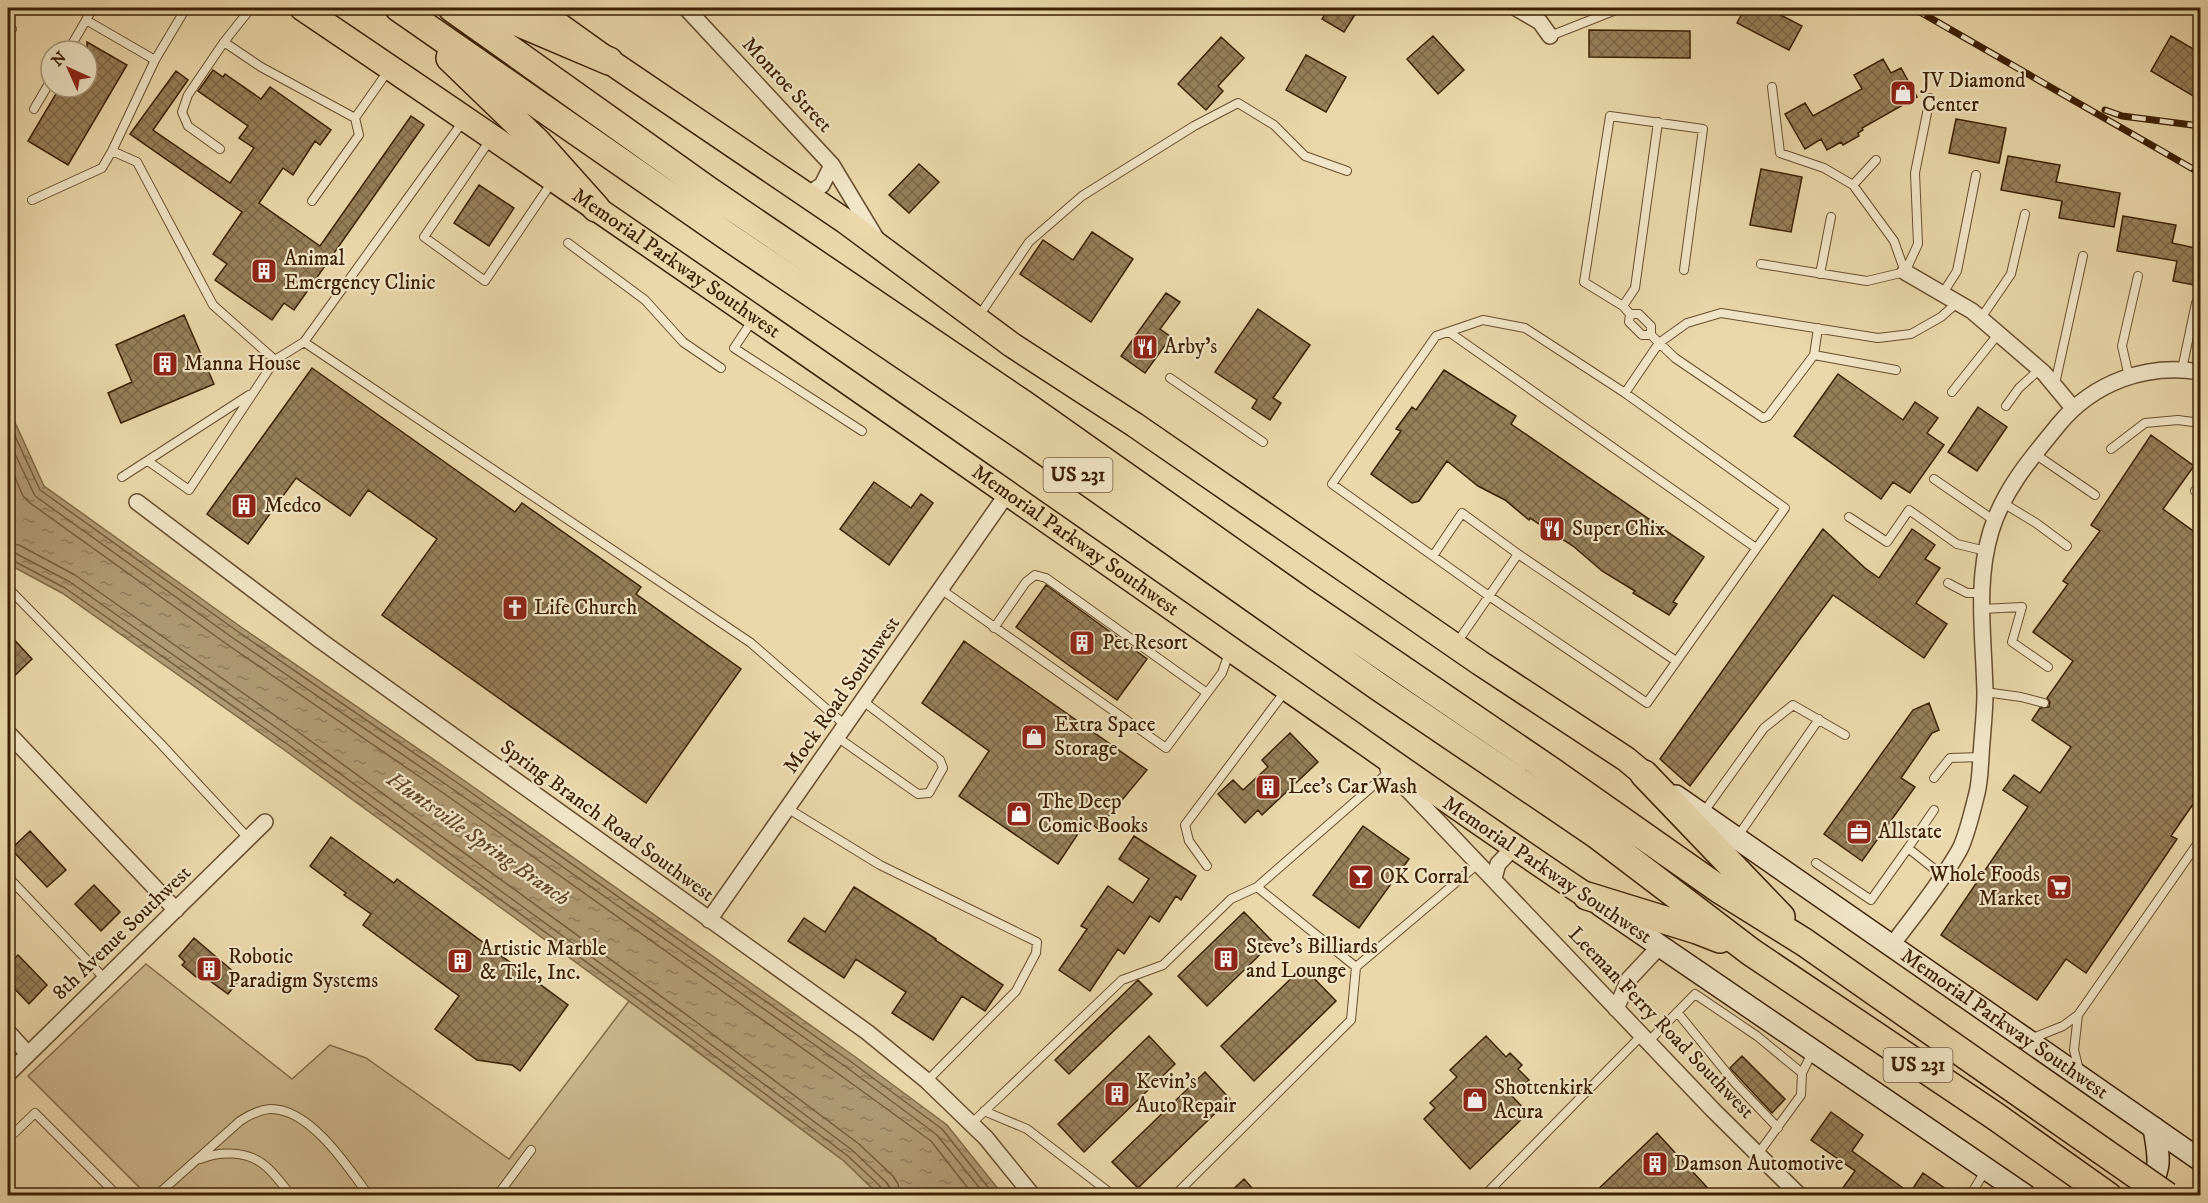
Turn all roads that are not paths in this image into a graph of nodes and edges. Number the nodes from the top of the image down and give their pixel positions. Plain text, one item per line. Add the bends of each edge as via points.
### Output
1 (93, 8) edge
2 (186, 8) edge
3 (251, 8) edge
4 (302, 8) edge
5 (398, 8) edge
6 (452, 8) edge
7 (484, 8) edge
8 (535, 8) edge
9 (686, 8) edge
10 (1621, 8) edge
11 (1525, 10) edge
12 (86, 20) junction
13 (1550, 36) joint
14 (75, 39) edge
15 (224, 42) junction
16 (155, 60) junction
17 (609, 61) junction
18 (390, 67) junction
19 (1772, 87) dead end
20 (1930, 98) dead end
21 (40, 99) edge
22 (34, 109) dead end
23 (355, 118) junction
24 (465, 118) junction
25 (1658, 122) junction
26 (493, 137) junction
27 (220, 149) dead end
28 (112, 151) junction
29 (1876, 160) dead end
30 (832, 165) junction
31 (1347, 171) dead end
32 (1976, 175) dead end
33 (554, 179) junction
34 (1853, 185) junction
35 (806, 196) junction
36 (32, 200) dead end
37 (312, 201) dead end
38 (596, 208) junction
39 (2025, 214) dead end
40 (1831, 217) dead end
41 (568, 243) dead end
42 (885, 251) junction
43 (2084, 256) dead end
44 (1761, 264) dead end
45 (1684, 270) dead end
46 (1905, 272) junction
47 (1820, 274) junction
48 (2138, 276) dead end
49 (1943, 293) junction
50 (1958, 302) junction
51 (2196, 303) dead end
52 (1623, 306) junction
53 (1630, 314) junction
54 (754, 318) junction
55 (1981, 318) junction
56 (977, 319) junction
57 (1818, 328) junction
58 (1449, 332) junction
59 (1999, 333) junction
60 (1651, 335) junction
61 (304, 342) junction
62 (1659, 344) junction
63 (1814, 355) junction
64 (275, 360) junction
65 (721, 368) dead end
66 (2040, 369) junction
67 (2182, 369) junction
68 (1896, 370) dead end
69 (2200, 372) edge
70 (2129, 377) junction
71 (1170, 378) dead end
72 (2055, 386) junction
73 (1952, 392) dead end
74 (252, 393) junction
75 (1625, 393) junction
76 (2006, 406) dead end
77 (2073, 408) junction
78 (2200, 423) edge
79 (862, 431) dead end
80 (1263, 442) dead end
81 (2111, 449) dead end
82 (2035, 454) junction
83 (148, 460) junction
84 (122, 477) dead end
85 (1934, 479) dead end
86 (2200, 484) edge
87 (2195, 491) dead end
88 (1007, 494) junction
89 (2095, 495) dead end
90 (137, 502) dead end
91 (2003, 503) junction
92 (1849, 517) dead end
93 (1995, 521) junction
94 (2067, 546) dead end
95 (1756, 548) junction
96 (1986, 551) junction
97 (1518, 554) junction
98 (1432, 556) junction
99 (1948, 583) dead end
100 (8, 588) edge
101 (942, 590) junction
102 (1490, 596) junction
103 (1982, 601) junction
104 (994, 628) junction
105 (1456, 645) junction
106 (1231, 649) junction
107 (1676, 661) junction
108 (2048, 667) dead end
109 (1287, 689) junction
110 (1985, 692) junction
111 (1207, 693) junction
112 (863, 701) junction
113 (2044, 703) dead end
114 (1819, 719) junction
115 (841, 731) junction
116 (8, 733) edge
117 (1845, 735) dead end
118 (1363, 743) junction
119 (1980, 757) junction
120 (1390, 771) junction
121 (1644, 774) junction
122 (1934, 778) dead end
123 (787, 808) junction
124 (1934, 810) dead end
125 (1702, 814) junction
126 (265, 822) dead end
127 (1736, 838) junction
128 (249, 839) junction
129 (2200, 840) edge
130 (1514, 847) junction
131 (1908, 848) junction
132 (1479, 863) junction
133 (1816, 863) dead end
134 (1207, 866) dead end
135 (1943, 876) junction
136 (8, 877) edge
137 (1494, 878) junction
138 (1257, 886) junction
139 (1587, 896) junction
140 (176, 910) junction
141 (709, 920) junction
142 (1804, 942) junction
143 (1892, 945) junction
144 (1659, 947) junction
145 (1751, 952) junction
146 (1356, 967) junction
147 (105, 979) junction
148 (1701, 986) junction
149 (1616, 1009) junction
150 (1677, 1012) junction
151 (2078, 1015) junction
152 (8, 1032) edge
153 (1645, 1039) junction
154 (2025, 1041) junction
155 (1813, 1051) junction
156 (28, 1054) junction
157 (1802, 1073) junction
158 (8, 1074) edge
159 (2080, 1078) junction
160 (927, 1082) junction
161 (984, 1111) junction
162 (971, 1124) junction
163 (1778, 1128) junction
164 (2154, 1128) junction
165 (8, 1139) edge
166 (531, 1150) dead end
167 (1758, 1154) junction
168 (196, 1160) junction
169 (2200, 1160) edge
170 (1986, 1169) junction
171 (118, 1196) edge
172 (156, 1196) edge
173 (292, 1196) edge
174 (369, 1196) edge
175 (497, 1196) edge
176 (1034, 1196) edge
177 (1114, 1196) edge
178 (1174, 1196) edge
179 (1484, 1196) edge
180 (1800, 1196) edge
181 (1970, 1196) edge
182 (2026, 1196) edge
183 (2108, 1196) edge
184 (2144, 1196) edge
185 (2167, 1196) edge

1 - 12 lane
2 - 16 lane
3 - 15 lane
4 - 18 main road, Memorial Parkway Southwest
5 - 38 highway via 537,142
5 - 145 highway, US 231 via 1596,834
6 - 142 highway, US 231 via 1302,601 1719,889
7 - 17 highway
8 - 17 main road, Memorial Parkway Southwest
9 - 30 street, Monroe Street
10 - 13 lane
11 - 13 street
12 - 14 lane
12 - 16 lane
15 - 23 lane via 261,67
15 - 27 lane via 188,95 182,112 188,126
16 - 28 lane
17 - 35 main road, Memorial Parkway Southwest
18 - 23 lane
18 - 24 main road, Memorial Parkway Southwest
19 - 34 lane via 1780,153 1824,168
20 - 46 lane via 1915,173 1918,244
21 - 22 lane
23 - 37 lane via 359,135
24 - 26 main road, Memorial Parkway Southwest
24 - 61 lane
25 - 45 lane via 1703,129
25 - 52 lane via 1635,288
25 - 52 lane via 1610,116 1584,282
26 - 33 main road, Memorial Parkway Southwest
26 - 33 lane via 424,237 485,281
28 - 36 lane via 102,168
28 - 64 lane via 137,162 213,306
29 - 34 lane
30 - 35 street, Monroe Street via 822,185
30 - 42 street, Monroe Street
31 - 56 lane via 1305,156 1274,125 1238,103 1082,196 1029,242
32 - 49 lane via 1957,271
33 - 38 main road, Memorial Parkway Southwest
34 - 46 lane via 1894,241
35 - 42 main road, Memorial Parkway Southwest
38 - 54 main road, Memorial Parkway Southwest
39 - 55 lane via 2011,274
40 - 47 lane
41 - 65 lane via 645,300 683,342
42 - 56 main road, Memorial Parkway Southwest
43 - 72 lane
44 - 47 lane
46 - 47 lane via 1867,281
46 - 49 street
48 - 70 lane via 2122,346
49 - 50 street
50 - 55 street
50 - 57 lane via 1911,334 1878,338
51 - 67 lane
52 - 53 lane
53 - 60 lane via 1639,314 1651,326
53 - 60 lane via 1629,322 1642,335
54 - 79 lane via 734,348
54 - 88 main road, Memorial Parkway Southwest
55 - 59 street
56 - 105 main road, Memorial Parkway Southwest
57 - 62 lane via 1721,313 1687,323
57 - 63 lane
58 - 75 lane via 1483,320 1526,328
58 - 95 lane
58 - 98 lane via 1436,336 1332,484
59 - 66 street
59 - 73 lane
60 - 62 lane
61 - 64 lane
61 - 115 lane via 751,643
62 - 63 lane via 1763,418
62 - 75 lane
63 - 68 lane
64 - 74 lane
66 - 72 street
66 - 76 lane
67 - 69 street
67 - 70 street
70 - 77 street via 2118,379
71 - 80 lane
72 - 77 street
74 - 83 lane
74 - 83 lane via 189,490
75 - 95 lane via 1785,508
77 - 82 street
78 - 81 lane via 2145,423
82 - 89 lane
82 - 91 street
83 - 84 lane
85 - 93 lane
86 - 87 lane
88 - 101 street, Mock Road Southwest
88 - 106 main road, Memorial Parkway Southwest
90 - 141 street, Spring Branch Road Southwest via 321,641
91 - 93 street
91 - 94 lane
92 - 96 lane via 1887,542 1909,510 1957,544
93 - 96 street
95 - 107 lane
96 - 103 street
97 - 98 lane via 1462,513
97 - 102 lane
97 - 107 lane
98 - 102 lane
99 - 103 lane
100 - 128 lane
101 - 104 lane
101 - 112 street, Mock Road Southwest
102 - 105 lane
102 - 107 lane via 1647,703
103 - 108 lane via 2022,608 2012,642
103 - 110 street
104 - 111 lane via 1026,582 1035,575 1046,578
104 - 111 lane via 1166,748
105 - 121 main road, Memorial Parkway Southwest
106 - 109 main road, Memorial Parkway Southwest
106 - 111 lane via 1222,673
109 - 118 main road, Memorial Parkway Southwest
109 - 134 lane via 1185,825 1189,841
110 - 113 lane
110 - 119 street
112 - 115 street, Mock Road Southwest
112 - 115 lane via 940,760 943,768 929,793 918,794
114 - 117 lane
114 - 125 lane via 1792,705 1777,716 1764,728
114 - 127 lane
115 - 123 street, Mock Road Southwest
116 - 140 street
118 - 120 street, Leeman Ferry Road Southwest
118 - 130 main road, Memorial Parkway Southwest
119 - 122 lane via 1950,758
119 - 135 street via 1978,791 1961,847
120 - 132 street, Leeman Ferry Road Southwest
120 - 138 lane
121 - 125 main road, Memorial Parkway Southwest
121 - 142 highway
123 - 141 street, Mock Road Southwest
123 - 160 lane via 880,865 1037,942 1036,953 1016,991
124 - 131 lane
125 - 127 main road, Memorial Parkway Southwest
126 - 128 street, 8th Avenue Southwest
127 - 143 main road, Memorial Parkway Southwest
128 - 140 street, 8th Avenue Southwest
129 - 151 lane
130 - 137 street via 1498,864
130 - 139 main road, Memorial Parkway Southwest
131 - 133 lane via 1871,900
131 - 135 lane
132 - 137 street, Leeman Ferry Road Southwest
132 - 146 lane
135 - 143 street
136 - 147 lane
137 - 149 street, Leeman Ferry Road Southwest
138 - 146 lane
138 - 161 lane via 1231,899 1163,965 1122,980
139 - 144 main road, Memorial Parkway Southwest
139 - 145 highway via 1697,930
140 - 147 street, 8th Avenue Southwest
141 - 160 street, Spring Branch Road Southwest via 867,1032
142 - 185 highway, US 231, bridge
143 - 154 main road, Memorial Parkway Southwest
144 - 148 main road, Memorial Parkway Southwest
144 - 149 street via 1629,979
145 - 183 highway, US 231
146 - 178 lane via 1351,1020
147 - 156 street, 8th Avenue Southwest
148 - 150 lane
148 - 155 main road, Memorial Parkway Southwest
148 - 157 lane
149 - 153 street, Leeman Ferry Road Southwest
150 - 153 lane
150 - 163 lane
151 - 154 lane via 2047,1034
151 - 159 lane via 2074,1050
152 - 156 street
153 - 167 street, Leeman Ferry Road Southwest
153 - 179 lane
154 - 159 main road, Memorial Parkway Southwest
155 - 157 lane
155 - 170 main road, Memorial Parkway Southwest
156 - 158 street, 8th Avenue Southwest
157 - 163 lane via 1801,1095
159 - 164 main road, Memorial Parkway Southwest
160 - 162 street, Spring Branch Road Southwest
161 - 162 lane
161 - 177 lane via 1027,1129
162 - 176 street, Spring Branch Road Southwest
163 - 167 lane
164 - 169 main road, Memorial Parkway Southwest
164 - 184 main road via 2159,1162 2156,1178
165 - 171 lane via 35,1113
166 - 175 lane
167 - 180 street, Leeman Ferry Road Southwest
168 - 172 lane
168 - 173 lane via 212,1154 251,1157 264,1164
168 - 174 lane via 254,1112 284,1111 297,1116 319,1135
170 - 181 lane
170 - 182 main road, Memorial Parkway Southwest

